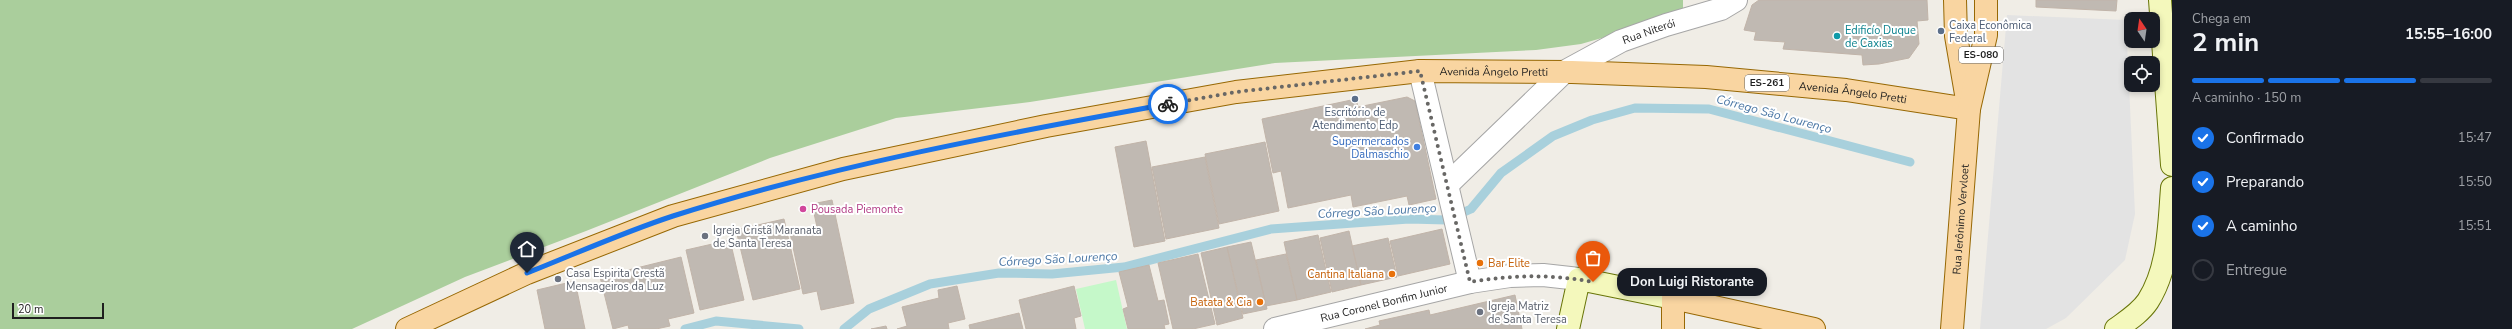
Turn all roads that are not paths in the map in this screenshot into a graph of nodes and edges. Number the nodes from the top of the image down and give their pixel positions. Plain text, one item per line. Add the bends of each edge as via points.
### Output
1 (1736, 0) edge
2 (1955, 0) edge
3 (1986, 0) edge
4 (2160, 0) edge
5 (1420, 71) junction
6 (1564, 72) junction
7 (1969, 109) junction
8 (2172, 165) edge
9 (1447, 185) junction
10 (2172, 188) edge
11 (1579, 280) junction
12 (1470, 282) junction
13 (1673, 298) junction
14 (407, 329) edge
15 (1275, 329) edge
16 (1568, 329) edge
17 (1673, 329) edge
18 (1814, 329) edge
19 (1952, 329) edge
20 (2116, 329) edge

1 - 6 street, Rua Niterói via 1721,9 1621,41
2 - 7 main road, ES-080 via 1956,36
3 - 7 main road, ES-080 via 1986,35
4 - 8 street
5 - 6 main road, Avenida Ângelo Pretti / ES-261
5 - 9 street
5 - 14 main road, Avenida Ângelo Pretti / ES-261 via 1236,92 1046,126 843,170 673,216 527,273
6 - 7 main road, Avenida Ângelo Pretti / ES-261 via 1706,77 1807,86
6 - 9 street, Rua Niterói
7 - 19 main road, Rua Jerônimo Vervloet
9 - 12 street
10 - 20 street via 2169,233 2162,272 2148,302
11 - 12 street, Rua Coronel Bonfim Junior via 1543,275 1510,276
11 - 13 street
11 - 16 street
12 - 15 street, Rua Coronel Bonfim Junior
13 - 17 main road
13 - 18 main road

